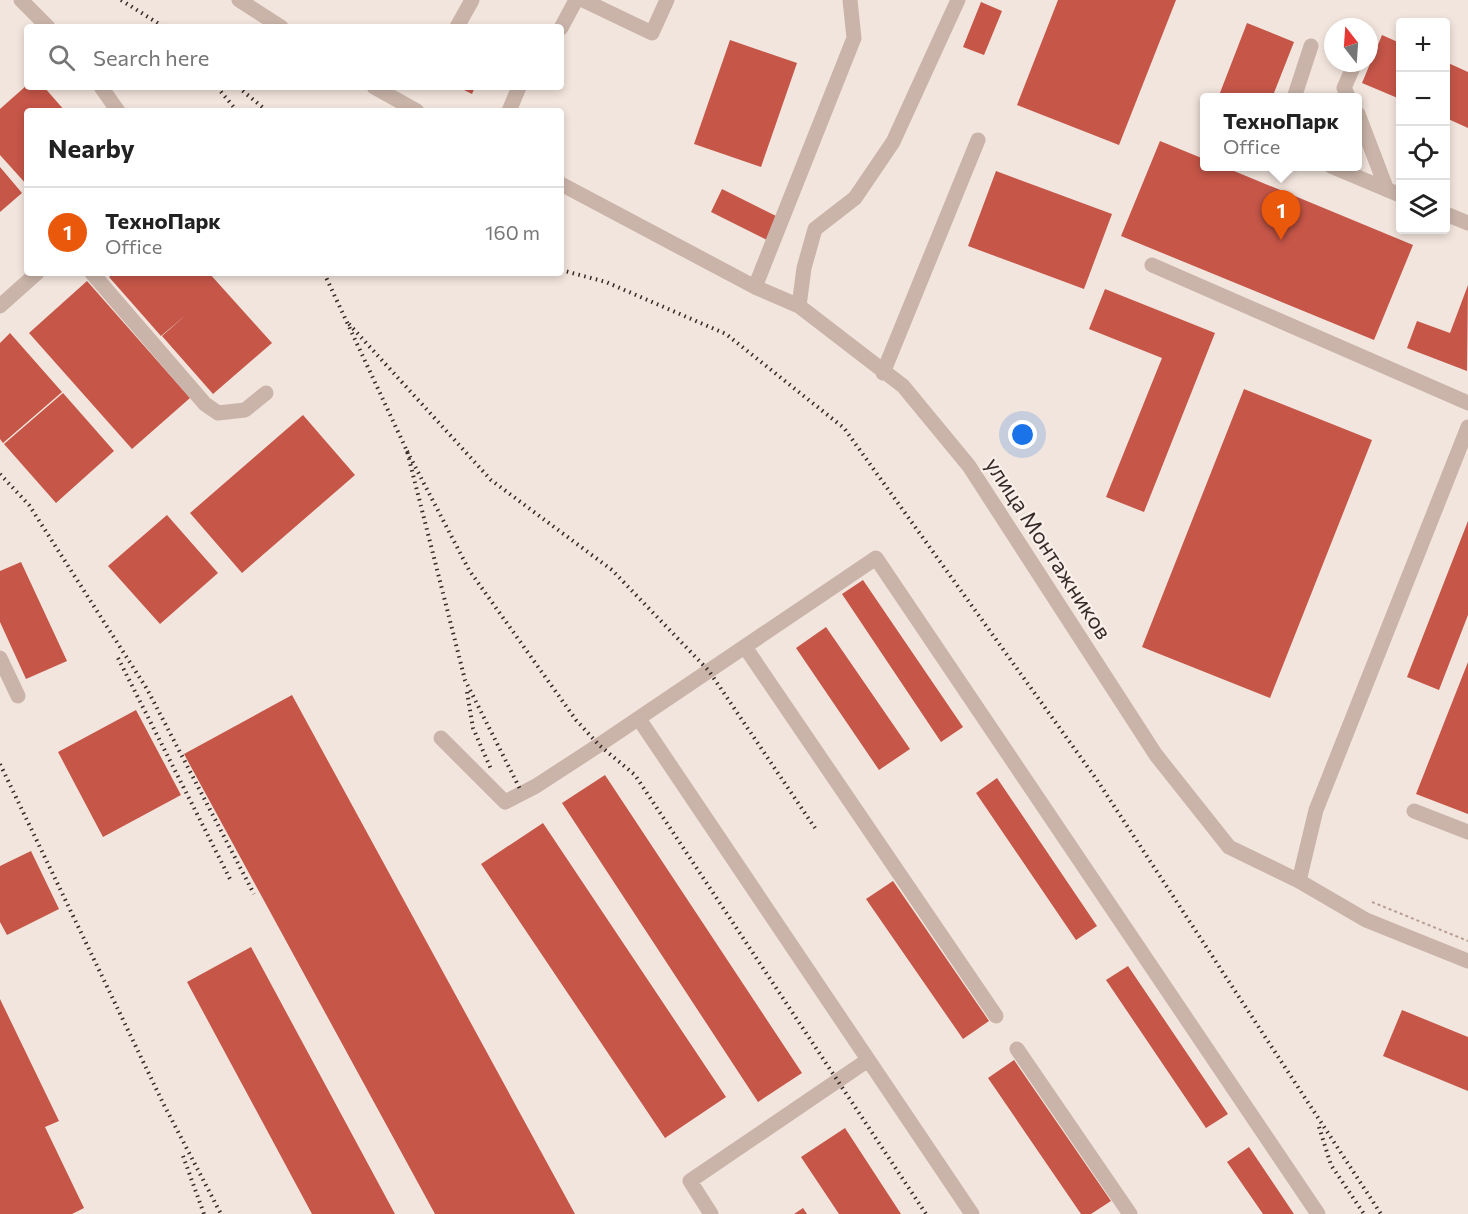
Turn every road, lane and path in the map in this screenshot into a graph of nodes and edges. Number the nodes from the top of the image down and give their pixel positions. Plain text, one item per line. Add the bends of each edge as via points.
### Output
1 (21, 0) edge
2 (239, 0) edge
3 (472, 0) edge
4 (576, 0) edge
5 (583, 0) edge
6 (667, 0) edge
7 (850, 0) edge
8 (958, 0) edge
9 (45, 24) edge
10 (276, 24) edge
11 (459, 24) edge
12 (563, 24) edge
13 (1311, 46) dead end
14 (1351, 72) edge
15 (103, 90) edge
16 (518, 90) edge
17 (1295, 93) edge
18 (1346, 93) edge
19 (398, 94) edge
20 (116, 108) edge
21 (414, 108) edge
22 (510, 108) edge
23 (1362, 123) edge
24 (978, 140) dead end
25 (1343, 171) edge
26 (564, 186) edge
27 (1394, 193) edge
28 (1450, 216) edge
29 (1468, 224) edge
30 (1152, 265) dead end
31 (34, 276) edge
32 (95, 276) edge
33 (755, 287) junction
34 (0, 306) edge
35 (799, 306) junction
36 (883, 373) junction
37 (266, 393) dead end
38 (1468, 403) edge
39 (1468, 427) edge
40 (745, 647) junction
41 (0, 657) edge
42 (18, 696) dead end
43 (639, 719) junction
44 (441, 738) dead end
45 (1414, 811) dead end
46 (1468, 832) edge
47 (1299, 880) junction
48 (1372, 902) dead end
49 (1468, 941) edge
50 (1468, 962) edge
51 (996, 1016) dead end
52 (1017, 1049) dead end
53 (868, 1060) junction
54 (711, 1214) edge
55 (972, 1214) edge
56 (1130, 1214) edge
57 (1318, 1214) edge

1 - 9 street
2 - 10 street
3 - 11 street
4 - 12 street
5 - 6 street via 652,33
7 - 33 street via 854,38
8 - 35 street via 893,142 855,198 815,229
13 - 17 street
14 - 18 street via 1344,88
15 - 20 street
16 - 22 street
19 - 21 street
23 - 27 street
24 - 36 street
25 - 27 street
26 - 33 street, улица Монтажников
28 - 29 street
30 - 38 street
31 - 34 street
32 - 37 street via 212,409 218,413 245,410
33 - 35 street, улица Монтажников
35 - 36 street, улица Монтажников
36 - 47 street, улица Монтажников via 903,386 969,466 1156,755 1229,847
39 - 47 street via 1316,810
40 - 43 street
40 - 51 street
40 - 57 street via 876,558
41 - 42 street
43 - 44 street via 505,802
43 - 53 street
45 - 46 street
47 - 50 street, улица Монтажников via 1366,920
48 - 49 path
52 - 56 street
53 - 54 street via 690,1181
53 - 55 street

